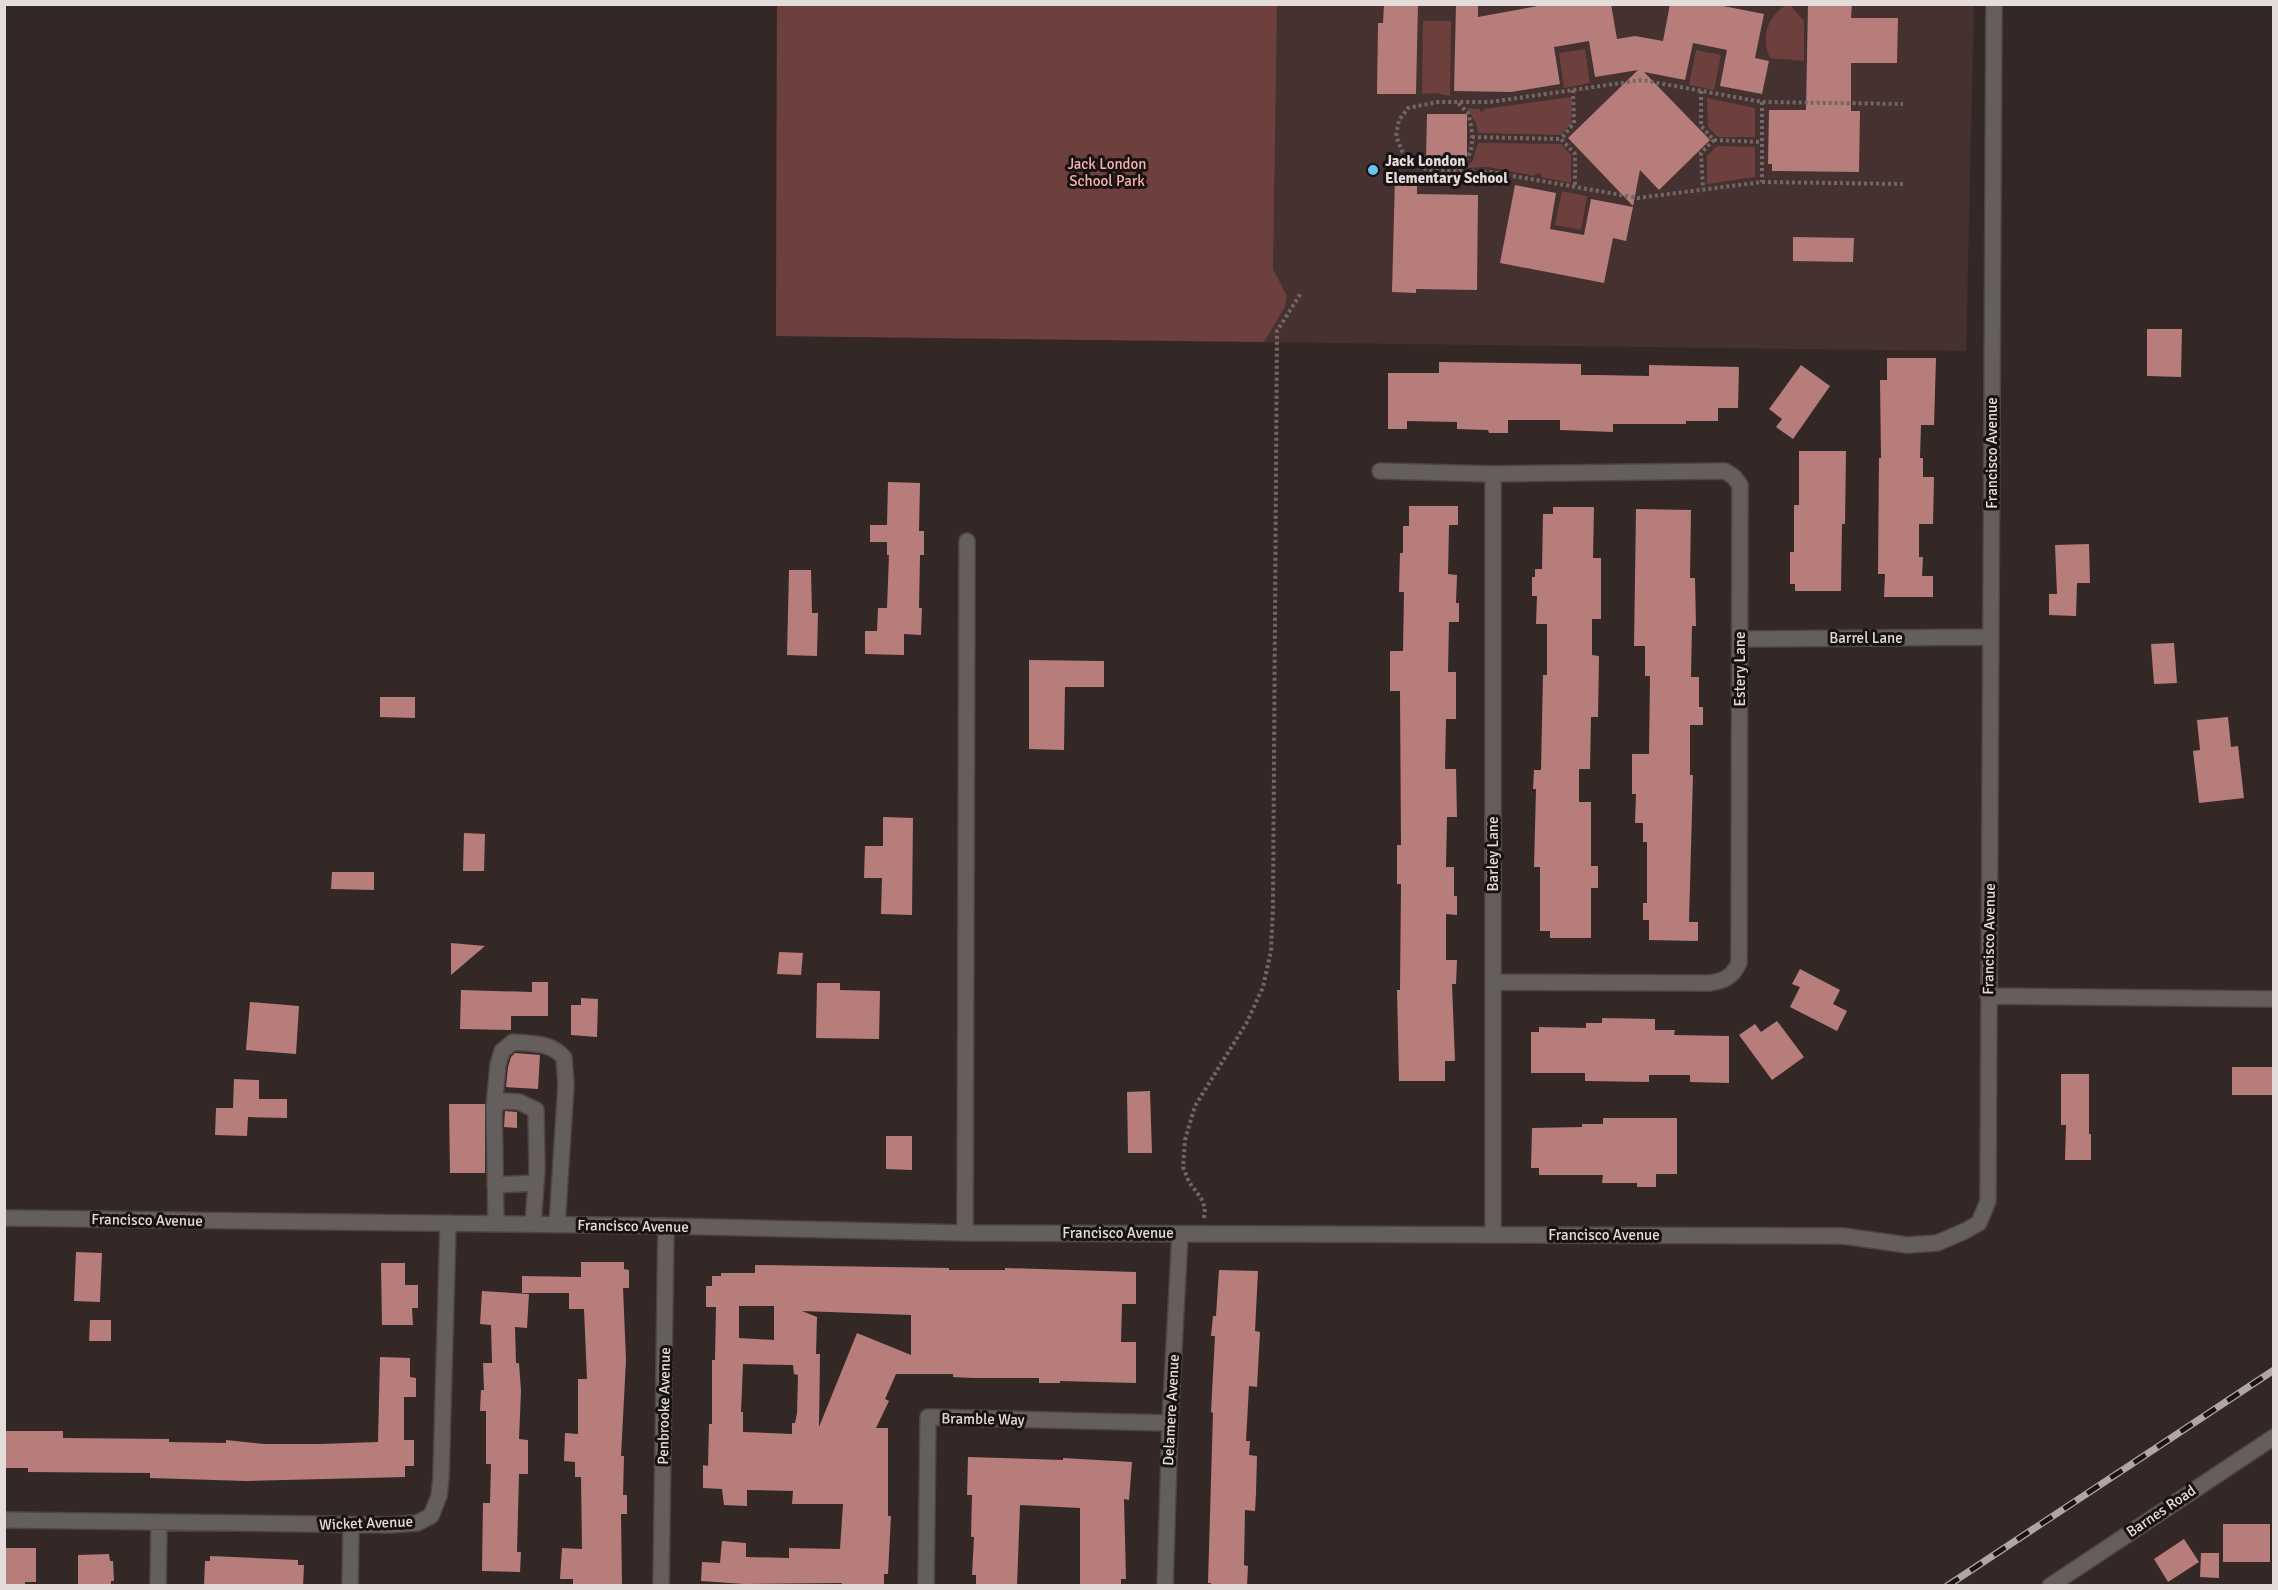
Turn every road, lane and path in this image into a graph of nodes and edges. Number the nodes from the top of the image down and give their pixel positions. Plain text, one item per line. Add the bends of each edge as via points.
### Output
1 (1994, 4) edge
2 (1573, 90) junction
3 (1701, 91) junction
4 (1762, 102) junction
5 (1458, 103) junction
6 (1903, 104) dead end
7 (1472, 137) junction
8 (1561, 139) junction
9 (1714, 140) junction
10 (1762, 142) junction
11 (1456, 169) junction
12 (1762, 182) junction
13 (1903, 184) dead end
14 (1575, 187) junction
15 (1703, 189) junction
16 (1301, 293) dead end
17 (1380, 471) dead end
18 (1493, 474) junction
19 (967, 541) dead end
20 (1991, 637) junction
21 (1740, 639) junction
22 (1493, 981) junction
23 (1988, 996) junction
24 (2274, 999) edge
25 (494, 1107) junction
26 (537, 1183) junction
27 (495, 1185) junction
28 (4, 1218) edge
29 (448, 1223) junction
30 (496, 1224) junction
31 (533, 1224) junction
32 (557, 1225) junction
33 (666, 1226) junction
34 (965, 1233) junction
35 (1180, 1234) junction
36 (1203, 1234) junction
37 (1493, 1234) junction
38 (1170, 1423) junction
39 (2274, 1437) edge
40 (4, 1520) edge
41 (159, 1522) junction
42 (351, 1526) junction
43 (158, 1586) edge
44 (350, 1586) edge
45 (661, 1586) edge
46 (926, 1586) edge
47 (1166, 1586) edge
48 (2050, 1586) edge

1 - 20 street, Francisco Avenue
2 - 3 path via 1642,80
2 - 5 path
2 - 8 path via 1574,123
3 - 4 path
3 - 9 path via 1701,126
4 - 6 path
4 - 10 path
5 - 7 path via 1468,113
5 - 11 path via 1408,108 1399,120 1396,136 1415,166
7 - 8 path
7 - 11 path via 1472,152
8 - 14 path via 1575,154
9 - 10 path
9 - 15 path via 1701,153
10 - 12 path
11 - 14 path
12 - 13 path
12 - 15 path
14 - 15 path via 1638,198
16 - 36 path via 1277,331 1271,951 1263,987 1247,1022 1195,1106 1185,1140 1183,1167 1205,1208
17 - 18 street, Estery Lane
18 - 21 street, Estery Lane via 1725,471 1734,477 1740,485
18 - 22 street, Barley Lane
19 - 34 street
20 - 21 street, Barrel Lane
20 - 23 street, Francisco Avenue
21 - 22 street, Estery Lane via 1739,963 1733,974 1722,982 1709,983
22 - 37 street, Barley Lane
23 - 24 street
23 - 37 street, Francisco Avenue via 1988,1201 1979,1223 1965,1232 1937,1243 1907,1245 1843,1236
25 - 26 street via 502,1101 519,1102 536,1110
25 - 27 street
25 - 32 street via 498,1065 508,1044 545,1046 560,1052 566,1085
26 - 27 street
26 - 31 street
27 - 30 street
28 - 29 street, Francisco Avenue
29 - 30 street, Francisco Avenue
29 - 42 street, Wicket Avenue via 439,1496 431,1516 417,1523
30 - 31 street, Francisco Avenue
31 - 32 street, Francisco Avenue
32 - 33 street, Francisco Avenue
33 - 34 street, Francisco Avenue
33 - 45 street, Penbrooke Avenue
34 - 35 street, Francisco Avenue
35 - 36 street, Francisco Avenue
35 - 38 street, Delamere Avenue
36 - 37 street, Francisco Avenue
38 - 46 street, Bramble Way via 928,1418
38 - 47 street, Delamere Avenue
39 - 48 street, Barnes Road
40 - 41 street, Wicket Avenue
41 - 42 street, Wicket Avenue
41 - 43 street
42 - 44 street

